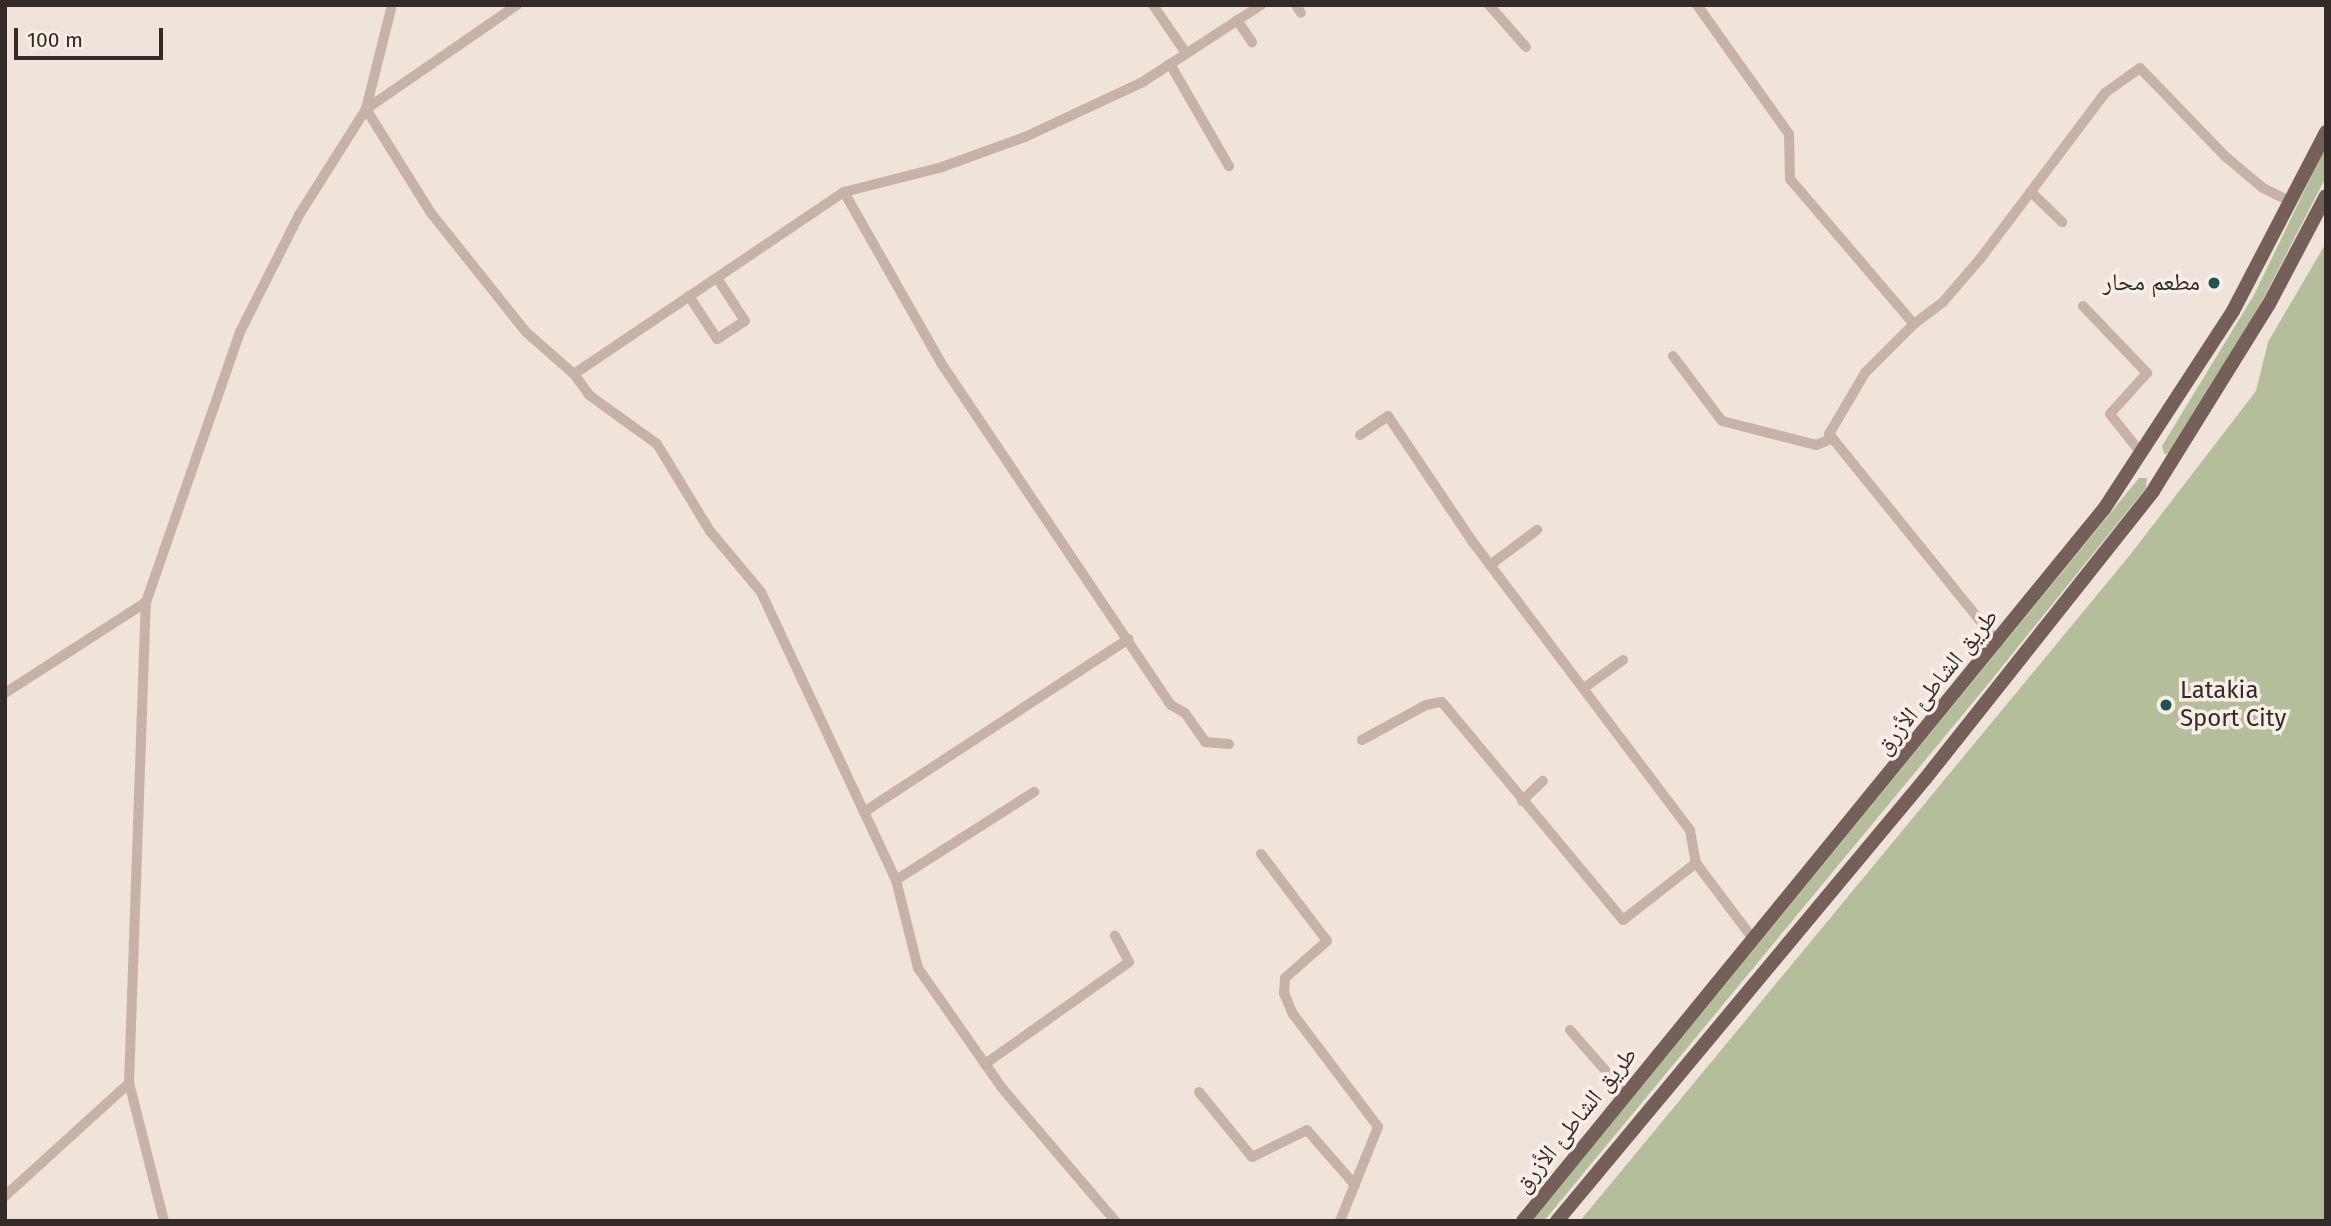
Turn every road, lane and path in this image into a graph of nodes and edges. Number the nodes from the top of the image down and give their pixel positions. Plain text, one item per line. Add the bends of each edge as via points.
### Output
1 (392, 5) edge
2 (517, 5) edge
3 (1153, 5) edge
4 (1261, 5) edge
5 (1489, 5) edge
6 (1697, 5) edge
7 (1237, 20) junction
8 (1252, 41) dead end
9 (1526, 47) dead end
10 (1186, 53) junction
11 (1170, 64) junction
12 (366, 109) junction
13 (2326, 132) edge
14 (1229, 166) dead end
15 (844, 192) junction
16 (2032, 193) junction
17 (2326, 196) edge
18 (2290, 201) junction
19 (2062, 222) dead end
20 (718, 278) junction
21 (690, 296) junction
22 (2084, 306) dead end
23 (1914, 324) junction
24 (1673, 356) dead end
25 (574, 374) junction
26 (1360, 435) dead end
27 (1832, 439) junction
28 (2141, 453) junction
29 (1537, 530) dead end
30 (1490, 565) junction
31 (146, 602) junction
32 (1128, 639) junction
33 (1998, 643) junction
34 (1623, 660) dead end
35 (1584, 688) junction
36 (5, 693) edge
37 (1362, 740) dead end
38 (1229, 744) dead end
39 (1543, 781) dead end
40 (1034, 793) dead end
41 (1522, 801) junction
42 (864, 812) junction
43 (1261, 854) dead end
44 (1696, 863) junction
45 (895, 880) junction
46 (1115, 936) dead end
47 (1754, 940) junction
48 (1570, 1030) dead end
49 (985, 1064) junction
50 (129, 1083) junction
51 (1199, 1092) dead end
52 (1627, 1095) junction
53 (1355, 1185) junction
54 (5, 1196) edge
55 (164, 1221) edge
56 (1115, 1221) edge
57 (1340, 1221) edge
58 (1523, 1221) edge
59 (1557, 1221) edge

1 - 12 street
2 - 12 street
3 - 10 street
4 - 7 street
5 - 9 street
6 - 23 street via 1789,134 1790,178
7 - 8 street
7 - 10 street
10 - 11 street
11 - 14 street
11 - 15 street via 1025,137 942,167
12 - 25 street via 431,213 526,332
12 - 31 street via 299,215 240,332
13 - 18 main road, طريق الشاطئ الأزرق
15 - 20 street
15 - 32 street via 941,363
16 - 18 street via 2105,93 2140,68 2226,157 2263,188
16 - 19 street
16 - 23 street via 1943,302
17 - 59 main road, طريق الشاطئ الأزرق via 2269,304 2153,491 1925,779
18 - 28 main road, طريق الشاطئ الأزرق via 2233,311
20 - 21 street
20 - 21 street via 745,321 717,339
21 - 25 street
22 - 28 street via 2147,373 2110,414
23 - 27 street via 1866,373 1832,426
24 - 27 street via 1722,421 1816,445
25 - 42 street via 589,396 657,444 710,531 761,592
26 - 30 street via 1388,416
27 - 33 street
28 - 33 main road, طريق الشاطئ الأزرق
29 - 30 street
30 - 35 street
31 - 36 street
31 - 50 street
32 - 38 street via 1171,705 1185,713 1205,742
32 - 42 street
33 - 47 main road, طريق الشاطئ الأزرق
34 - 35 street
35 - 44 street via 1690,830
37 - 41 street via 1442,702
39 - 41 street
40 - 45 street
41 - 44 street via 1623,920
42 - 45 street
43 - 53 street via 1327,941 1296,965 1286,978 1284,993 1293,1014 1378,1127
44 - 47 street
45 - 49 street via 918,968
46 - 49 street via 1129,962
47 - 52 main road, طريق الشاطئ الأزرق
48 - 52 street
49 - 56 street
50 - 54 street
50 - 55 street
51 - 53 street via 1252,1157 1307,1130
52 - 58 main road, طريق الشاطئ الأزرق
53 - 57 street

